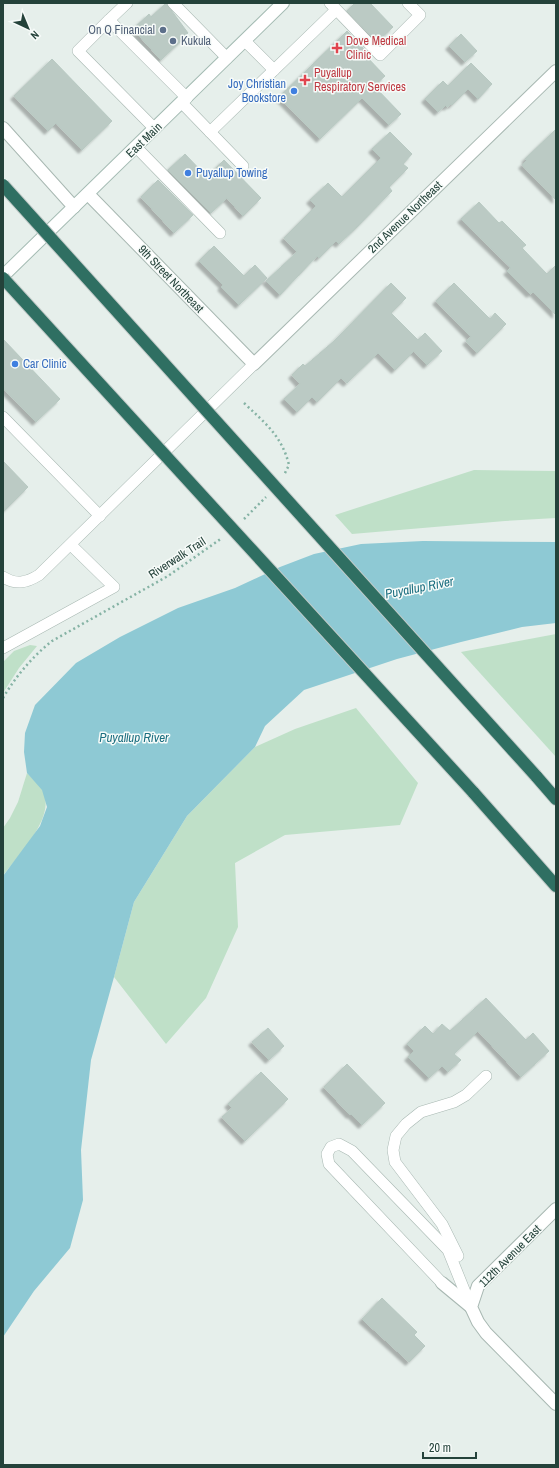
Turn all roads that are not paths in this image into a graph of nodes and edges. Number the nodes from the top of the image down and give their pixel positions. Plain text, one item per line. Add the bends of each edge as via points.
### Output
1 (127, 3) edge
2 (173, 3) edge
3 (408, 3) edge
4 (279, 4) edge
5 (333, 6) edge
6 (109, 20) junction
7 (245, 41) junction
8 (227, 58) junction
9 (274, 70) junction
10 (556, 71) edge
11 (184, 101) junction
12 (3, 128) edge
13 (155, 129) junction
14 (210, 132) junction
15 (136, 147) junction
16 (243, 166) dead end
17 (3, 186) edge
18 (88, 194) junction
19 (74, 207) junction
20 (220, 233) dead end
21 (3, 277) edge
22 (254, 364) junction
23 (3, 417) edge
24 (100, 516) junction
25 (71, 545) junction
26 (3, 577) edge
27 (3, 648) edge
28 (556, 799) edge
29 (556, 886) edge
30 (486, 1076) dead end
31 (556, 1209) edge
32 (458, 1274) junction
33 (442, 1283) joint
34 (471, 1307) junction
35 (556, 1404) edge

1 - 6 lane
2 - 8 lane
3 - 5 lane via 420,15 380,55
4 - 7 street, East Main
5 - 9 lane
6 - 11 lane
6 - 13 lane via 78,51
7 - 8 street, East Main
7 - 9 lane
8 - 11 street, East Main
9 - 14 lane
10 - 22 street, 2nd Avenue Northeast
11 - 13 street, East Main
11 - 14 lane
12 - 19 street
13 - 15 street, East Main
14 - 16 lane
15 - 18 street, East Main
15 - 20 lane
17 - 28 highway, bridge
18 - 19 street, East Main
18 - 22 street, 9th Street Northeast
19 - 21 street, East Main
21 - 29 highway, bridge via 474,792
22 - 24 lane
23 - 24 lane
24 - 25 lane
25 - 26 lane via 39,576 31,580 22,583 9,581
25 - 27 lane via 114,587
30 - 32 lane via 466,1095 454,1102 421,1112 396,1136 393,1150 395,1162 442,1224 459,1258
31 - 34 street, 112th Avenue East via 478,1286
32 - 33 lane via 448,1250 352,1151 339,1144 331,1146 327,1154 329,1164
32 - 34 lane
33 - 34 street
34 - 35 street via 486,1333

